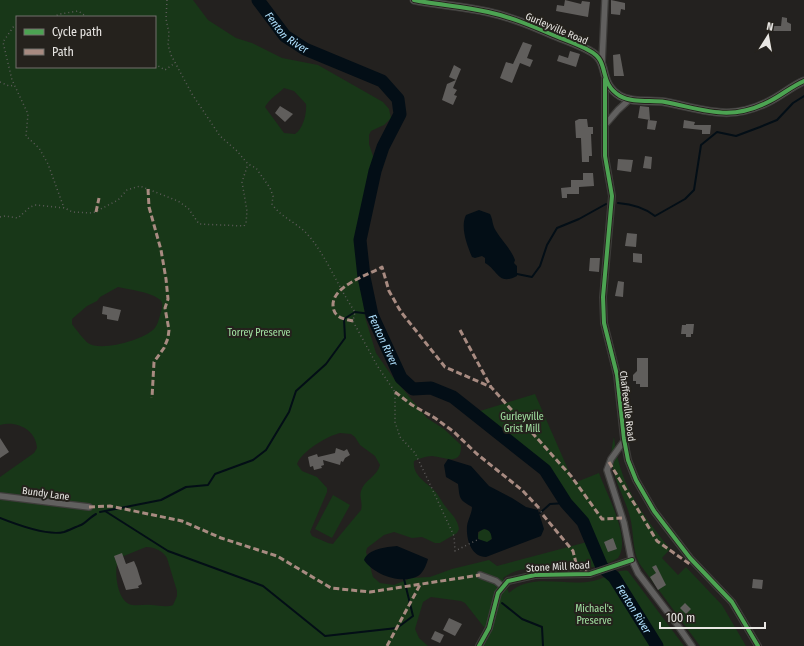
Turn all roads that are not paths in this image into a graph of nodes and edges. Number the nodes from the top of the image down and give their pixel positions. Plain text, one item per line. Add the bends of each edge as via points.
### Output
1 (414, 0) edge
2 (605, 0) edge
3 (602, 62) junction
4 (604, 79) junction
5 (804, 81) edge
6 (630, 99) junction
7 (605, 125) junction
8 (624, 441) junction
9 (0, 496) edge
10 (89, 508) dead end
11 (632, 560) junction
12 (480, 576) dead end
13 (502, 586) junction
14 (479, 646) edge
15 (692, 646) edge
16 (758, 646) edge

1 - 3 street, Gurleyville Road via 489,12 529,24 590,51
2 - 3 street
3 - 4 street
4 - 6 street via 615,92
4 - 7 street, Chaffeeville Road
5 - 6 street via 745,112 711,112 665,102
6 - 7 street
7 - 8 street, Chaffeeville Road via 605,156 612,196 603,297 604,323 617,375
8 - 11 street via 610,459 607,470 624,523
8 - 16 street, Chaffeeville Road via 636,480 654,511 690,558 732,602
9 - 10 street, Bundy Lane
11 - 13 street, Stone Mill Road via 590,574 535,575 508,581
11 - 15 street via 638,573
12 - 13 street via 496,581
13 - 14 street via 495,601 489,628

